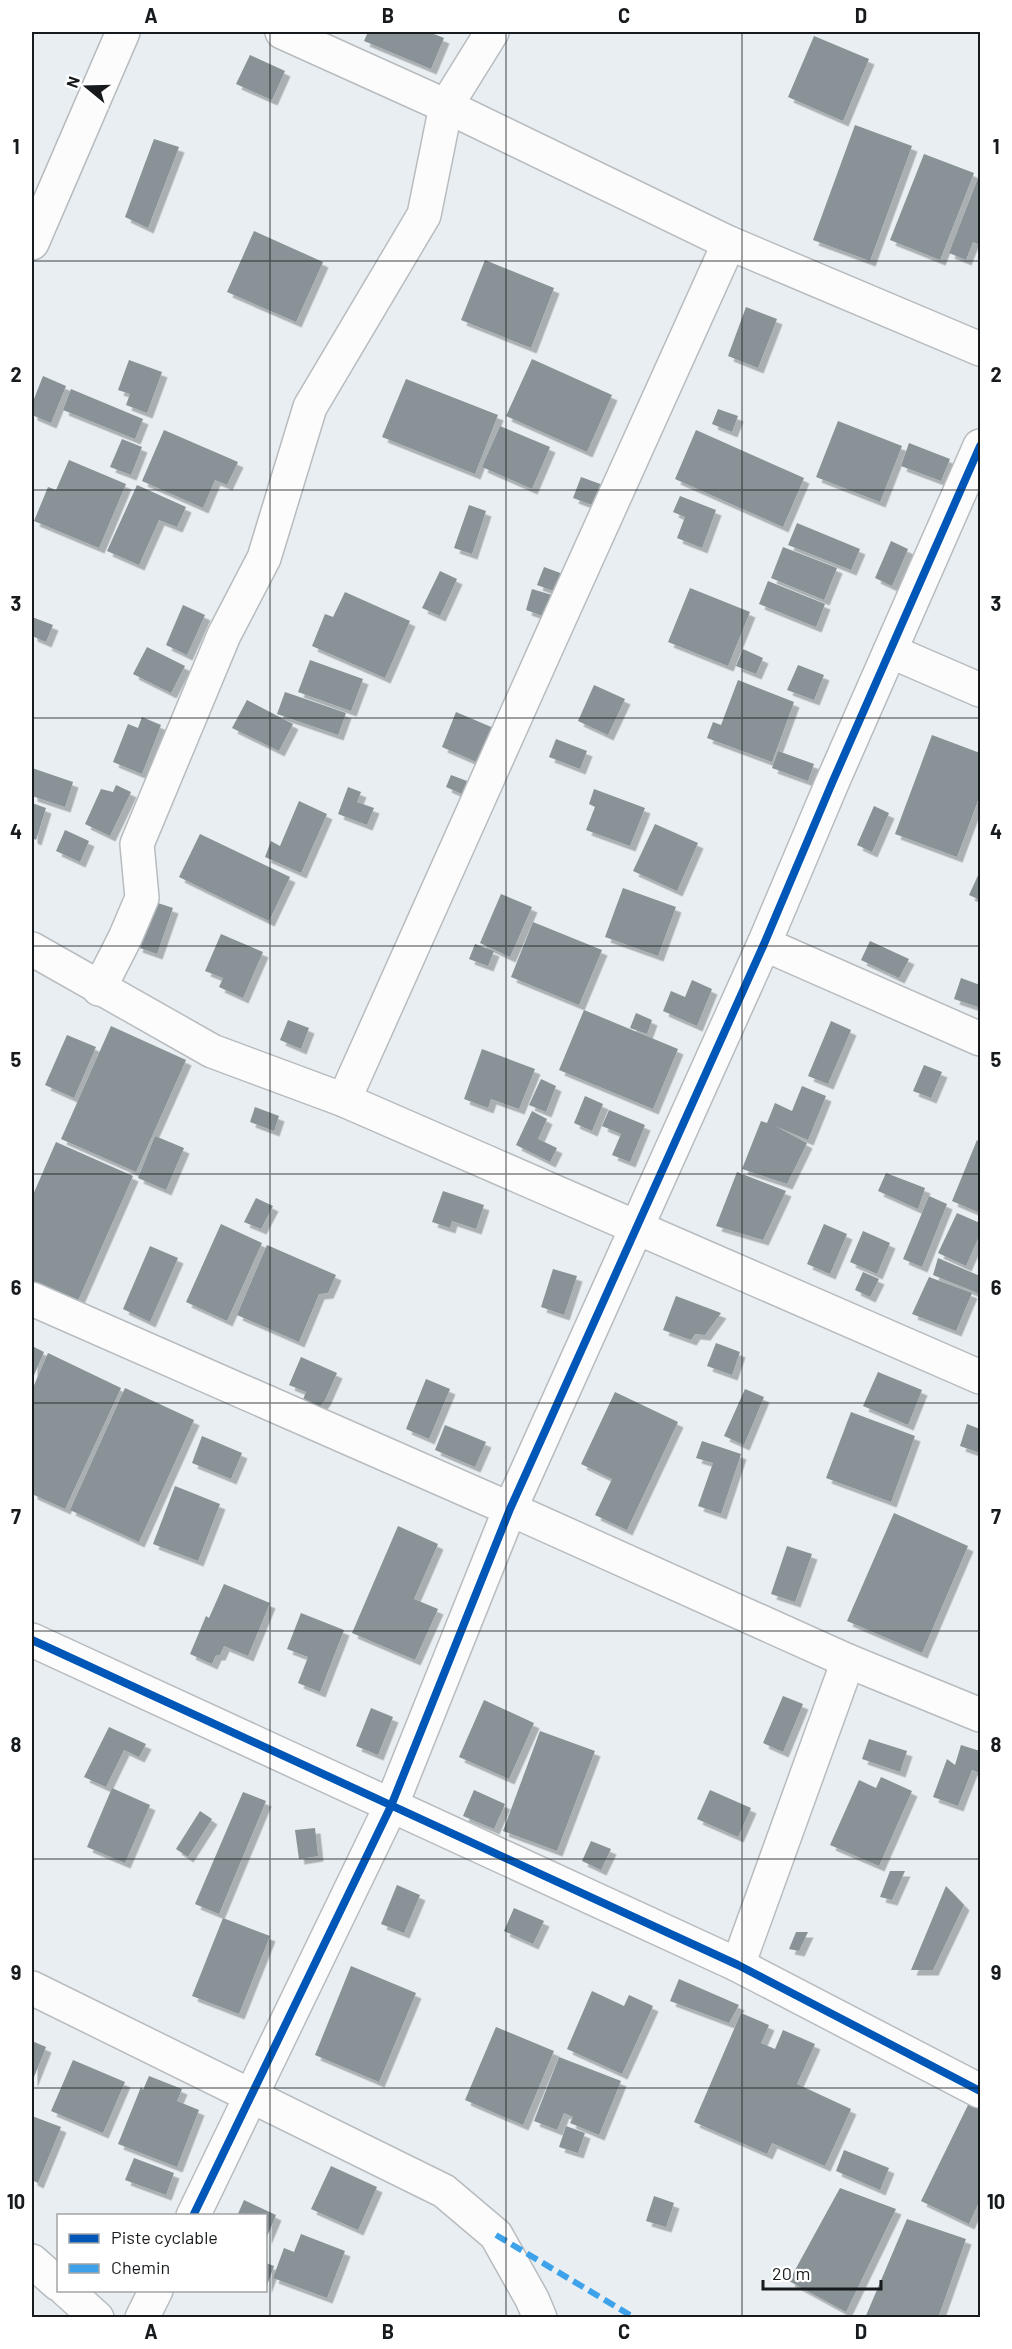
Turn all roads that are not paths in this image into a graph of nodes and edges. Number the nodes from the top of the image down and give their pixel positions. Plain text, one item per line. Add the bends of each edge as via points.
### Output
1 (123, 32) edge
2 (282, 32) edge
3 (492, 32) edge
4 (446, 106) junction
5 (32, 243) edge
6 (729, 243) junction
7 (981, 349) edge
8 (981, 446) edge
9 (890, 651) junction
10 (981, 690) edge
11 (764, 944) junction
12 (32, 949) edge
13 (99, 989) junction
14 (981, 1039) edge
15 (344, 1100) junction
16 (636, 1227) junction
17 (32, 1299) edge
18 (981, 1377) edge
19 (510, 1509) junction
20 (32, 1640) edge
21 (848, 1661) junction
22 (981, 1715) edge
23 (392, 1806) junction
24 (738, 1965) junction
25 (32, 1988) edge
26 (981, 2091) edge
27 (253, 2095) junction
28 (194, 2214) edge
29 (32, 2261) edge
30 (57, 2283) edge
31 (68, 2292) edge
32 (155, 2292) edge
33 (97, 2318) edge
34 (142, 2318) edge
35 (540, 2318) edge

1 - 5 street
2 - 4 street
3 - 4 street
4 - 6 street
4 - 13 street via 424,215 310,407 264,558 224,636 137,844 142,898
6 - 7 street
6 - 15 street
8 - 9 street
9 - 10 street
9 - 11 street
11 - 14 street
11 - 16 street
12 - 13 street
13 - 15 street via 212,1051
15 - 16 street
16 - 18 street
16 - 19 street
17 - 19 street
19 - 21 street
19 - 23 street
20 - 23 street
21 - 22 street
21 - 24 street
23 - 24 street
23 - 27 street
24 - 26 street
25 - 27 street
27 - 28 street
27 - 35 street via 444,2191 496,2235
29 - 30 street
31 - 33 street
32 - 34 street

